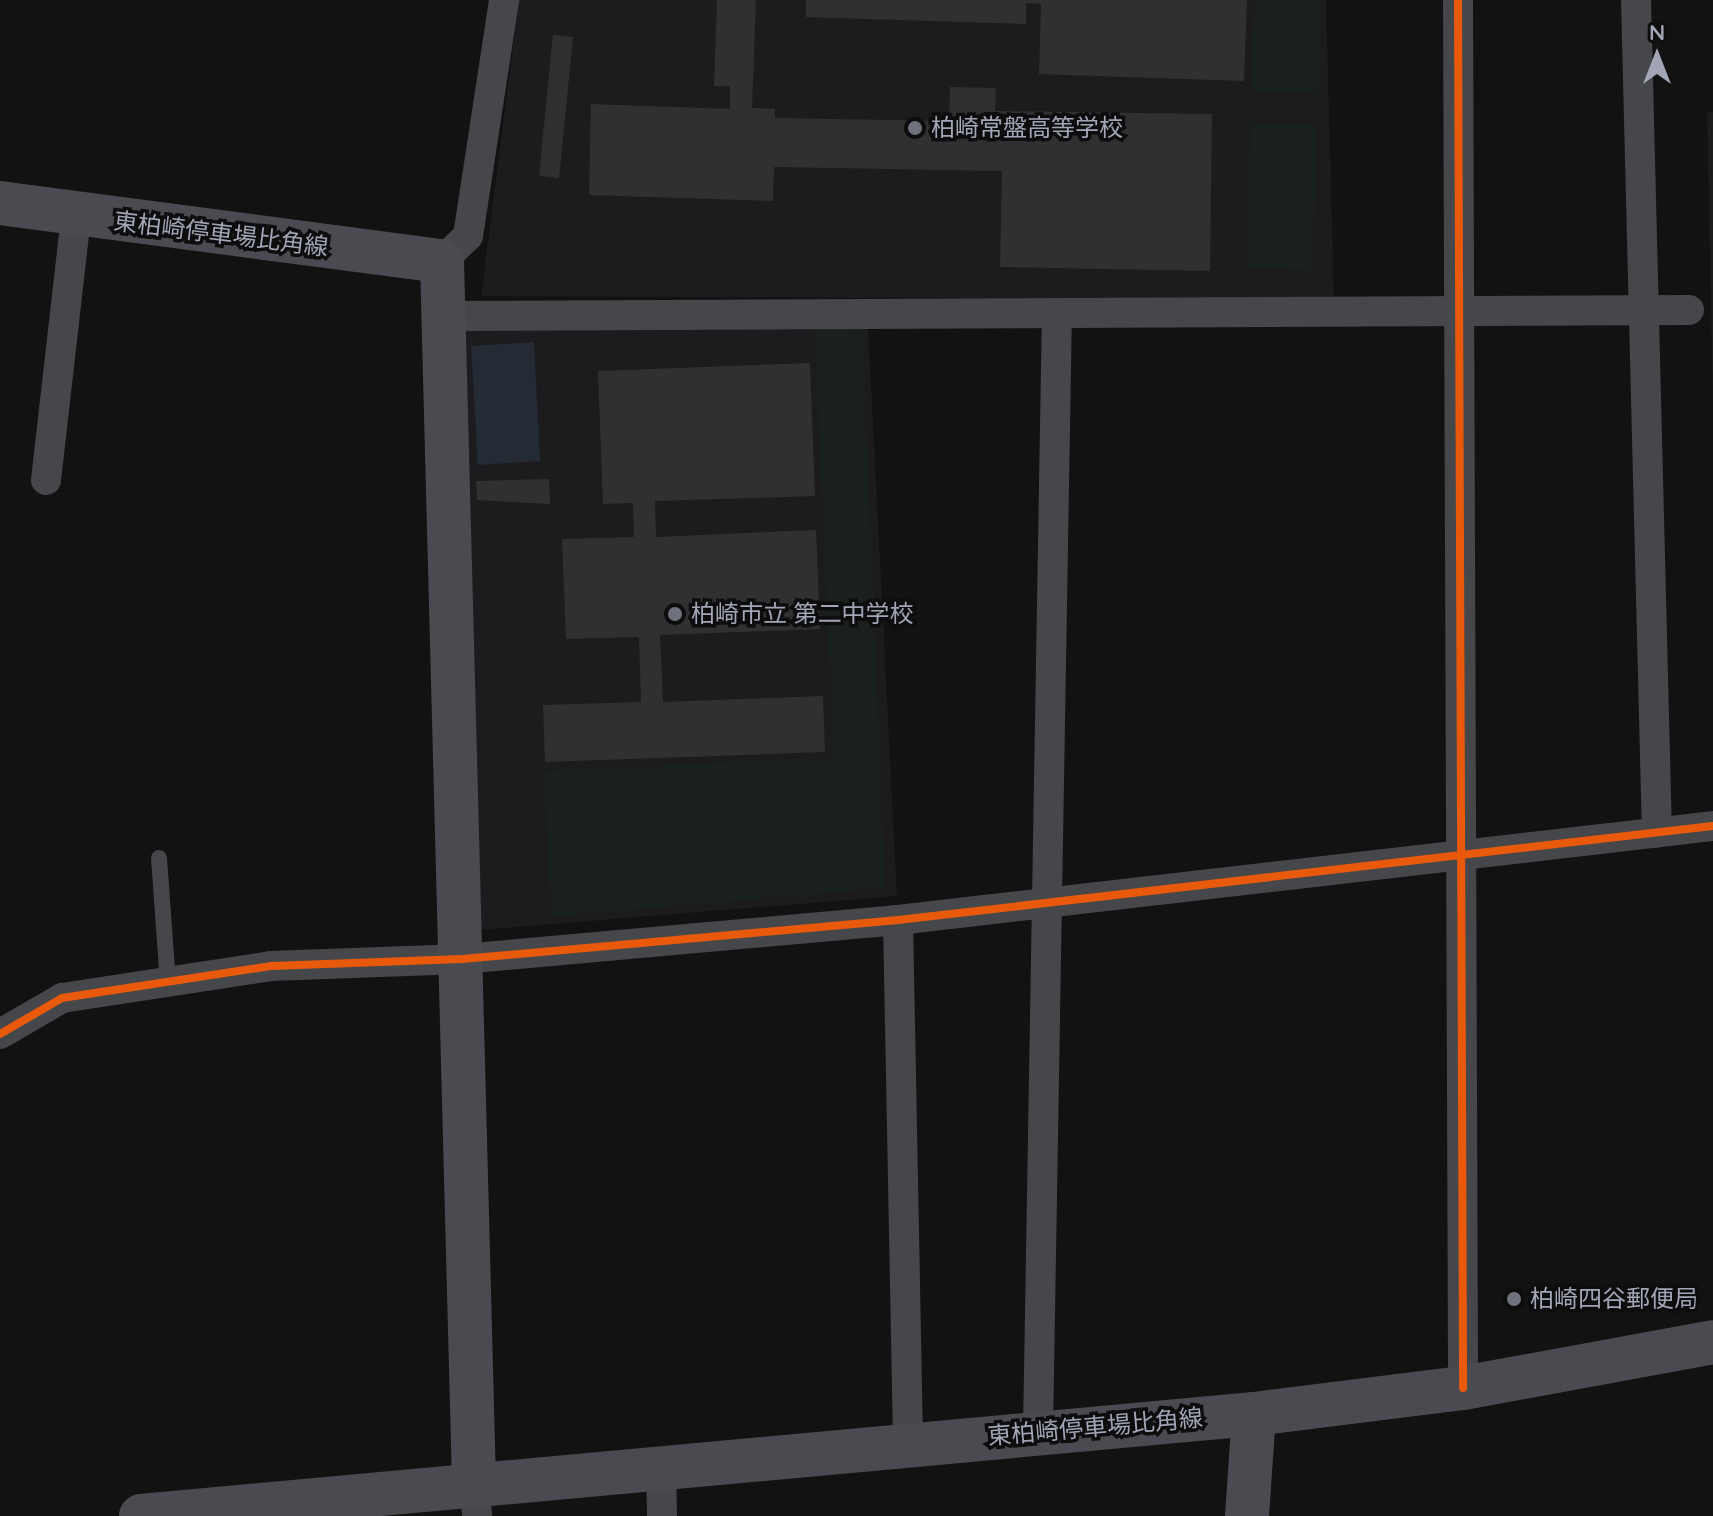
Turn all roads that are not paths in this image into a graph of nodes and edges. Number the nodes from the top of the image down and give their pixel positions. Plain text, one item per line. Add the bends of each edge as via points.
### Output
1 (504, 0) edge
2 (1458, 0) edge
3 (1636, 0) edge
4 (0, 203) edge
5 (76, 217) junction
6 (442, 261) junction
7 (1644, 310) junction
8 (1689, 310) dead end
9 (1462, 311) junction
10 (1057, 313) junction
11 (442, 316) junction
12 (46, 480) dead end
13 (1713, 826) edge
14 (1657, 833) junction
15 (159, 858) dead end
16 (1460, 858) junction
17 (1048, 903) junction
18 (898, 920) junction
19 (462, 959) junction
20 (168, 984) junction
21 (0, 1034) edge
22 (1713, 1342) edge
23 (1463, 1388) junction
24 (1254, 1414) junction
25 (1038, 1431) junction
26 (908, 1443) junction
27 (661, 1467) junction
28 (475, 1501) edge
29 (221, 1513) edge
30 (141, 1516) edge
31 (662, 1516) edge
32 (1247, 1516) edge

1 - 6 street via 468,236
2 - 9 street
3 - 7 street
4 - 5 main road, 東柏崎停車場比角線
5 - 6 main road, 東柏崎停車場比角線
5 - 12 street
6 - 11 main road
7 - 8 street
7 - 9 street
7 - 14 street
9 - 10 street
9 - 16 street
10 - 11 street
10 - 17 street
11 - 19 main road
13 - 14 street
14 - 16 street
15 - 20 lane
16 - 17 street
16 - 23 street
17 - 18 street
17 - 25 street
18 - 19 street
18 - 26 street
19 - 20 street via 271,966
19 - 28 main road
20 - 21 street via 62,998
22 - 23 main road, 東柏崎停車場比角線
23 - 24 main road, 東柏崎停車場比角線
24 - 25 main road, 東柏崎停車場比角線
24 - 32 main road
25 - 26 main road, 東柏崎停車場比角線
26 - 27 main road, 東柏崎停車場比角線
27 - 28 main road, 東柏崎停車場比角線
27 - 31 street
28 - 29 main road, 東柏崎停車場比角線
29 - 30 main road, 東柏崎停車場比角線

